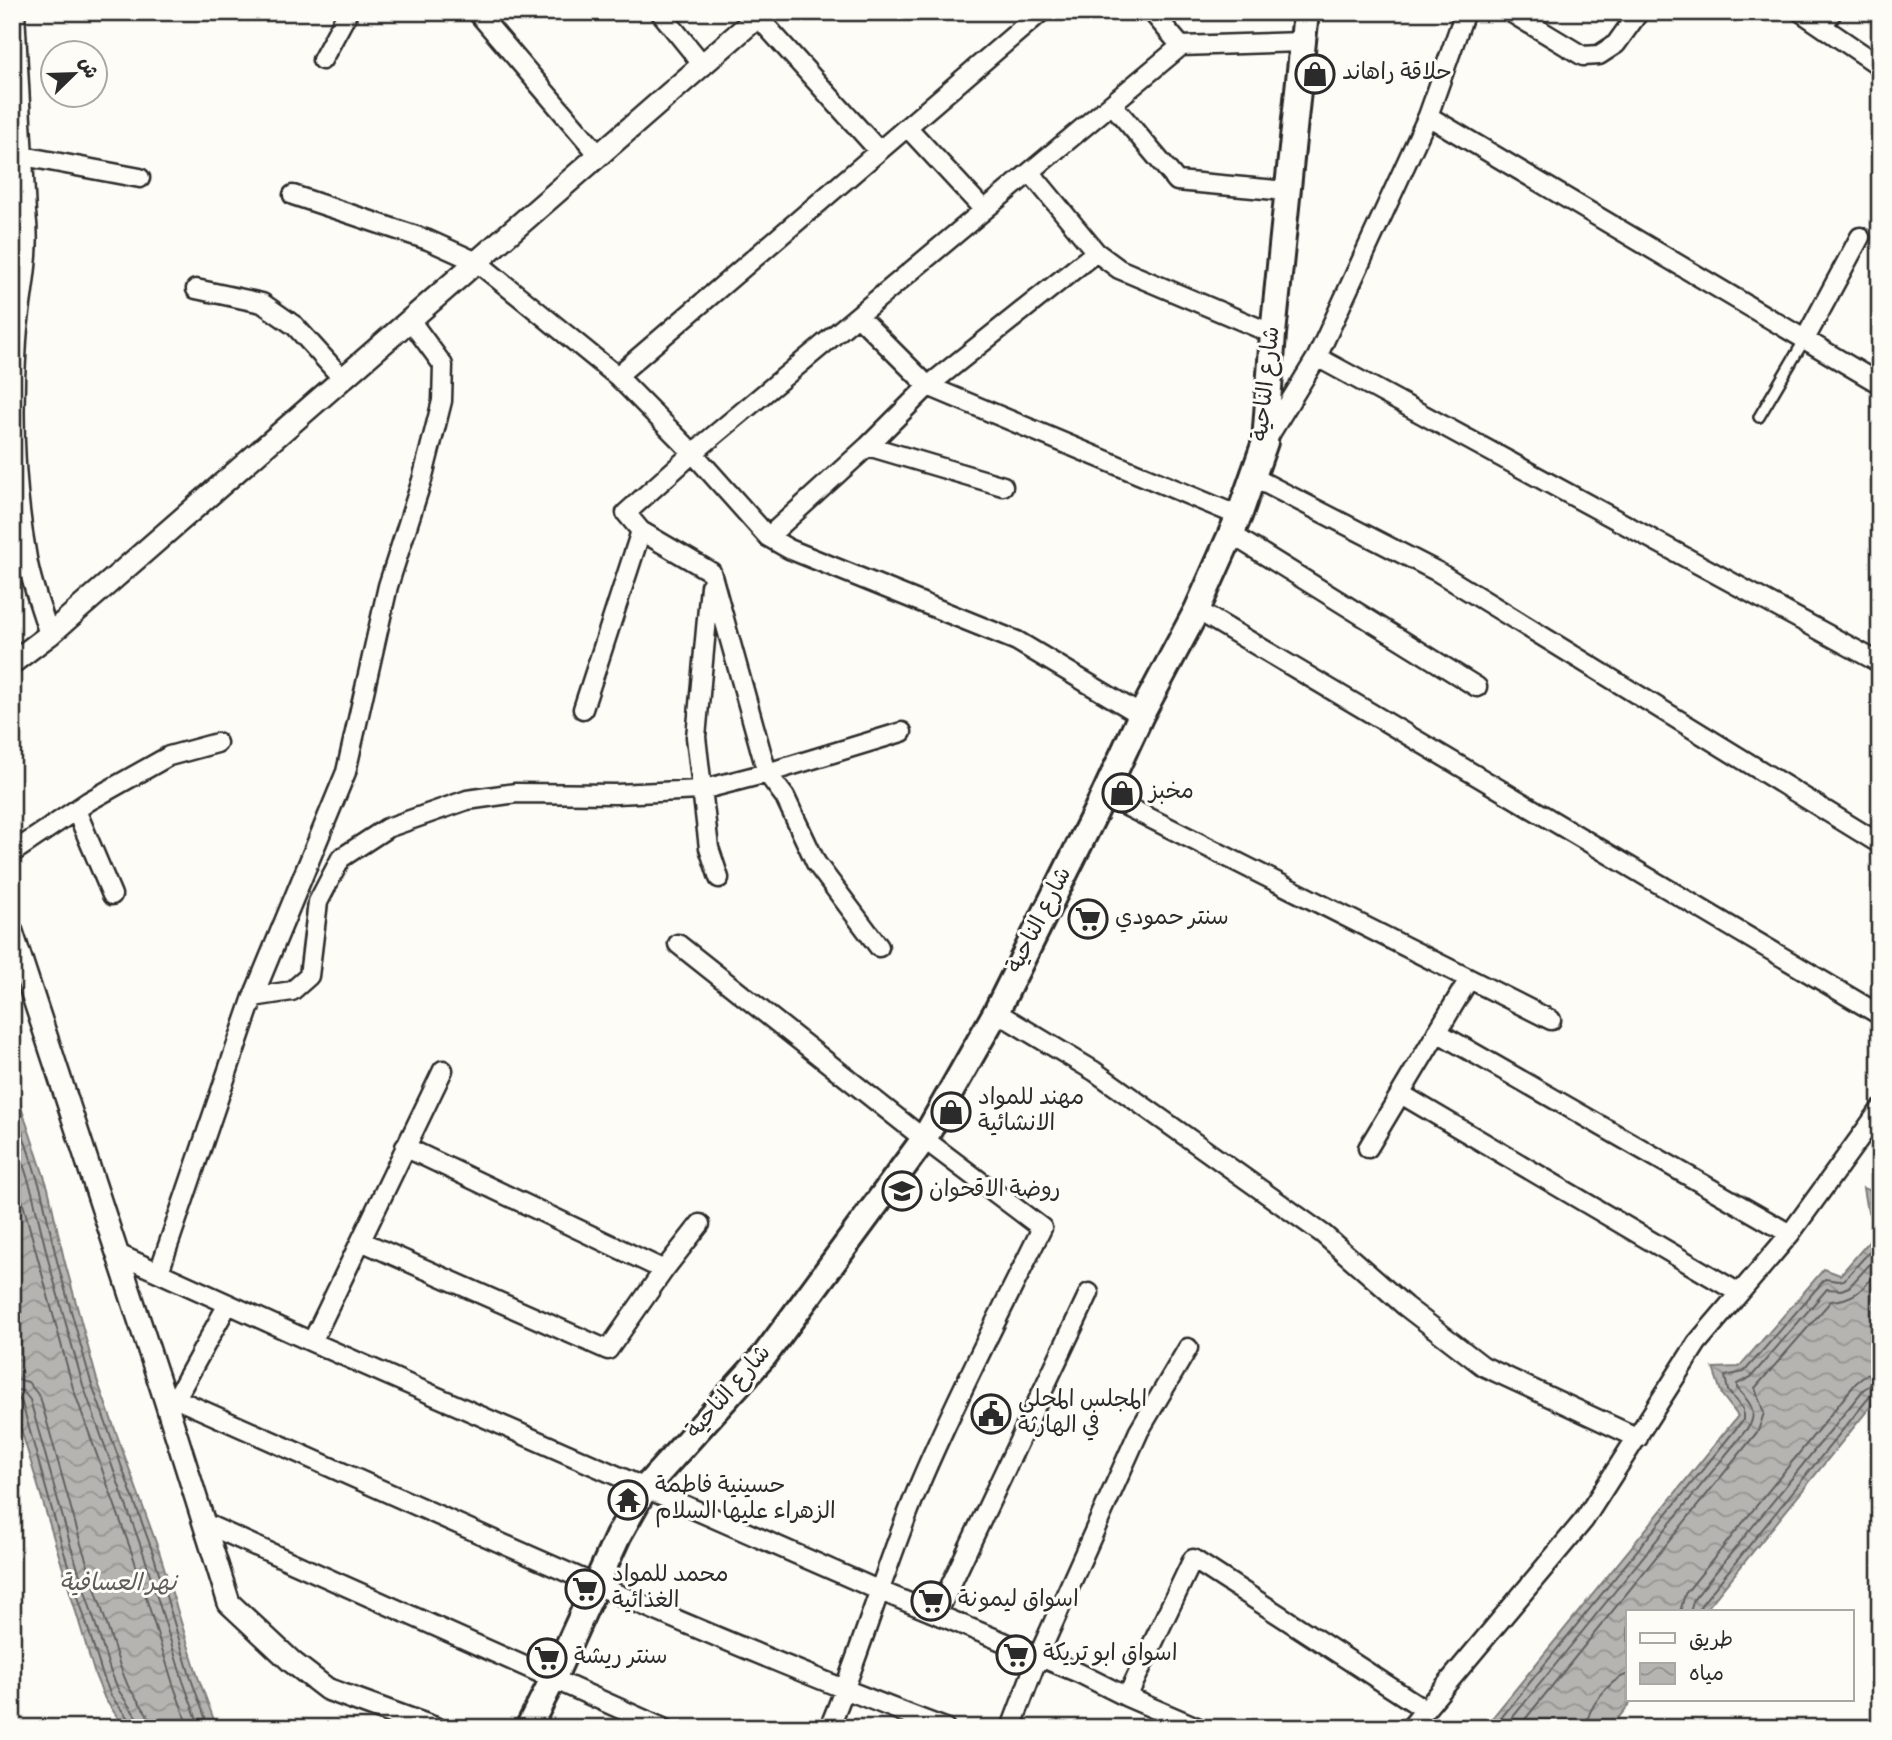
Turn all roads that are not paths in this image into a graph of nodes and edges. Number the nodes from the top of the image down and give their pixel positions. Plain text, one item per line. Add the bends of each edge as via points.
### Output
1 (15, 12) edge
2 (348, 12) edge
3 (477, 12) edge
4 (660, 12) edge
5 (1041, 12) edge
6 (1152, 12) edge
7 (1306, 12) edge
8 (1465, 12) edge
9 (1510, 12) edge
10 (1639, 12) edge
11 (1801, 12) edge
12 (1838, 12) edge
13 (760, 15) edge
14 (1825, 29) junction
15 (1302, 42) junction
16 (1181, 46) junction
17 (322, 60) dead end
18 (703, 65) junction
19 (1880, 66) edge
20 (1112, 104) junction
21 (1428, 116) junction
22 (907, 127) junction
23 (879, 151) junction
24 (599, 155) junction
25 (23, 156) junction
26 (1030, 172) junction
27 (140, 178) dead end
28 (1287, 191) junction
29 (293, 195) dead end
30 (984, 210) junction
31 (19, 211) edge
32 (1860, 237) dead end
33 (1096, 252) junction
34 (477, 262) junction
35 (196, 289) dead end
36 (858, 316) junction
37 (410, 320) junction
38 (1273, 334) junction
39 (1805, 339) junction
40 (1317, 357) junction
41 (617, 376) junction
42 (343, 379) junction
43 (1880, 384) edge
44 (928, 386) junction
45 (1759, 417) dead end
46 (1265, 442) junction
47 (868, 446) junction
48 (693, 453) junction
49 (1253, 477) junction
50 (1003, 486) dead end
51 (1235, 525) junction
52 (641, 531) junction
53 (768, 537) junction
54 (711, 572) junction
55 (1197, 610) junction
56 (49, 635) junction
57 (12, 663) edge
58 (1880, 663) edge
59 (1477, 687) dead end
60 (583, 709) dead end
61 (1141, 715) junction
62 (902, 732) dead end
63 (217, 743) dead end
64 (767, 773) junction
65 (701, 790) junction
66 (1104, 795) junction
67 (76, 810) junction
68 (1880, 844) edge
69 (12, 853) edge
70 (719, 878) dead end
71 (113, 895) dead end
72 (12, 932) edge
73 (678, 944) dead end
74 (879, 947) dead end
75 (1469, 979) junction
76 (253, 997) junction
77 (996, 1012) junction
78 (1880, 1015) edge
79 (1550, 1020) dead end
80 (1437, 1032) junction
81 (443, 1070) dead end
82 (1401, 1094) junction
83 (1880, 1110) edge
84 (924, 1139) junction
85 (405, 1147) junction
86 (1368, 1148) dead end
87 (700, 1224) dead end
88 (1790, 1234) junction
89 (361, 1241) junction
90 (118, 1254) junction
91 (664, 1270) junction
92 (159, 1272) junction
93 (1089, 1293) dead end
94 (1739, 1293) junction
95 (228, 1304) junction
96 (312, 1342) junction
97 (1188, 1348) dead end
98 (170, 1395) junction
99 (1639, 1438) junction
100 (645, 1488) junction
101 (204, 1523) junction
102 (595, 1584) junction
103 (878, 1590) junction
104 (937, 1614) junction
105 (1038, 1657) junction
106 (553, 1679) junction
107 (845, 1690) junction
108 (1127, 1697) junction
109 (1424, 1709) junction
110 (434, 1728) edge
111 (528, 1728) edge
112 (663, 1728) edge
113 (829, 1728) edge
114 (945, 1728) edge
115 (1011, 1728) edge
116 (1199, 1728) edge
117 (1410, 1728) edge

1 - 25 street
2 - 17 street
3 - 24 street
4 - 18 street
5 - 22 street
6 - 16 street
7 - 15 main road, شارع الناحية
8 - 21 street
9 - 10 street via 1583,56 1599,55 1616,44
11 - 14 street
12 - 14 lane
13 - 18 street
13 - 23 street
14 - 19 street
15 - 16 street
15 - 28 main road, شارع الناحية
16 - 20 street
18 - 24 street
20 - 26 street
20 - 28 street via 1177,181
21 - 39 street
21 - 40 street
22 - 23 street
22 - 30 street
23 - 41 street
24 - 34 street
25 - 27 street
25 - 31 street
26 - 30 street
26 - 33 street
28 - 38 main road, شارع الناحية
29 - 34 street via 428,240
30 - 36 street
31 - 56 street via 29,236 17,339 17,486 27,561
32 - 39 street
33 - 38 street via 1119,269
33 - 44 street
34 - 37 street
34 - 41 street
35 - 42 street via 262,303 295,326
36 - 44 street
36 - 48 street
37 - 42 street
37 - 76 street via 443,365 442,401 388,586 346,772
38 - 46 main road, شارع الناحية
39 - 43 street
39 - 45 lane
40 - 46 street
40 - 58 street
41 - 48 street
42 - 56 street
44 - 47 street
44 - 51 street
46 - 49 main road, شارع الناحية
47 - 50 street
47 - 53 street
48 - 52 street via 626,513
48 - 53 street
49 - 51 main road, شارع الناحية
49 - 68 street via 1438,572
51 - 55 main road, شارع الناحية
51 - 59 street
52 - 54 street
52 - 60 street
53 - 61 street via 1017,641
54 - 64 street
54 - 65 street via 696,737
55 - 61 main road, شارع الناحية
55 - 78 street
56 - 57 street
61 - 66 main road, شارع الناحية
62 - 64 street
63 - 67 street via 169,756
64 - 65 street
64 - 74 street via 785,797 816,863
65 - 70 street via 709,848
65 - 76 street via 516,793 467,800 387,828 341,858 318,902 309,976 292,991
66 - 75 street
66 - 77 main road, شارع الناحية
67 - 69 street
67 - 71 street
72 - 90 street
73 - 84 street
75 - 79 street
75 - 80 street
76 - 92 street
77 - 84 main road, شارع الناحية
77 - 99 street via 1094,1071 1324,1234 1405,1306 1483,1366
80 - 82 street
80 - 88 street
81 - 85 street
82 - 86 street
82 - 94 street
83 - 88 street
84 - 100 main road, شارع الناحية via 765,1355
84 - 103 street via 1042,1228 920,1482
85 - 89 street
85 - 91 street
87 - 91 street
88 - 94 street
89 - 91 street via 608,1350
89 - 96 street
90 - 92 street
90 - 98 street
92 - 95 street
93 - 104 street
94 - 99 street via 1697,1343
95 - 96 street
95 - 98 street
96 - 100 street
97 - 105 street via 1139,1431
98 - 101 street
98 - 102 street
99 - 109 street via 1584,1520
100 - 102 main road, شارع الناحية
100 - 103 street
101 - 106 street
101 - 110 street via 229,1603 292,1662 327,1689
102 - 106 main road, شارع الناحية
102 - 107 street
103 - 104 street
103 - 107 street
104 - 105 street
105 - 108 street
105 - 115 street
106 - 111 main road, شارع الناحية
106 - 112 street
107 - 113 street
107 - 114 street
108 - 109 street via 1193,1559
108 - 116 street
109 - 117 street

